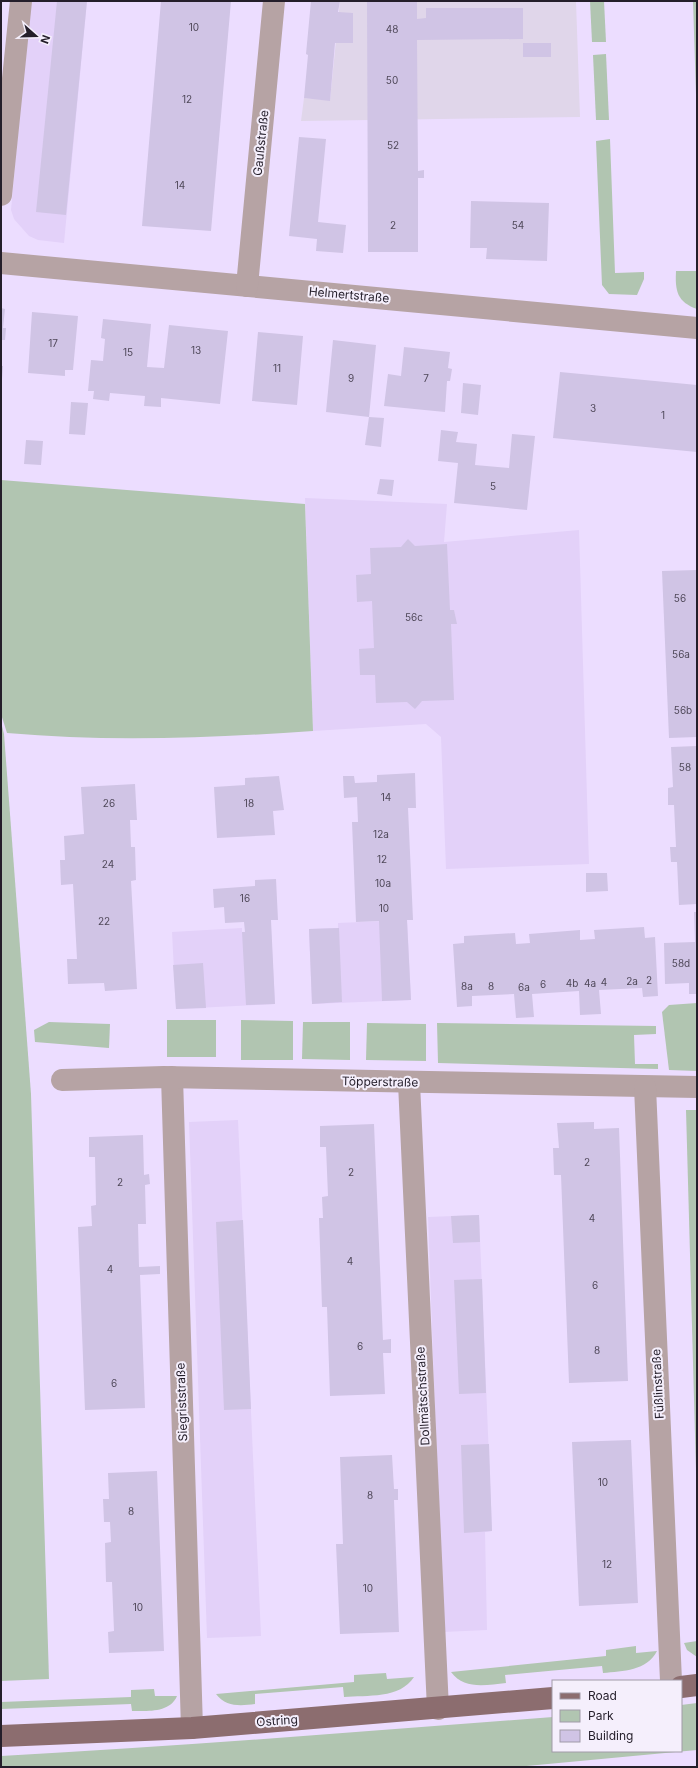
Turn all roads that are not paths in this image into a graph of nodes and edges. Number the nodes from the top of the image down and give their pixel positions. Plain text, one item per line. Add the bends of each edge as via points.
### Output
1 (21, 1) edge
2 (274, 1) edge
3 (1, 195) edge
4 (1, 264) edge
5 (247, 286) junction
6 (697, 328) edge
7 (172, 1077) junction
8 (62, 1080) dead end
9 (409, 1083) junction
10 (645, 1087) junction
11 (697, 1087) edge
12 (671, 1680) edge
13 (697, 1685) edge
14 (682, 1687) edge
15 (552, 1698) edge
16 (438, 1709) junction
17 (192, 1728) junction
18 (1, 1736) edge

1 - 3 street
2 - 5 street, Gaußstraße
4 - 5 street, Helmertstraße
5 - 6 street, Helmertstraße
7 - 8 street, Töpperstraße
7 - 9 street, Töpperstraße
7 - 17 street, Siegriststraße
9 - 10 street, Töpperstraße
9 - 16 street, Dollmätschstraße
10 - 11 street, Töpperstraße
10 - 12 street, Füßlinstraße
13 - 14 main road
15 - 16 main road, Ostring
16 - 17 main road, Ostring
17 - 18 main road, Ostring

